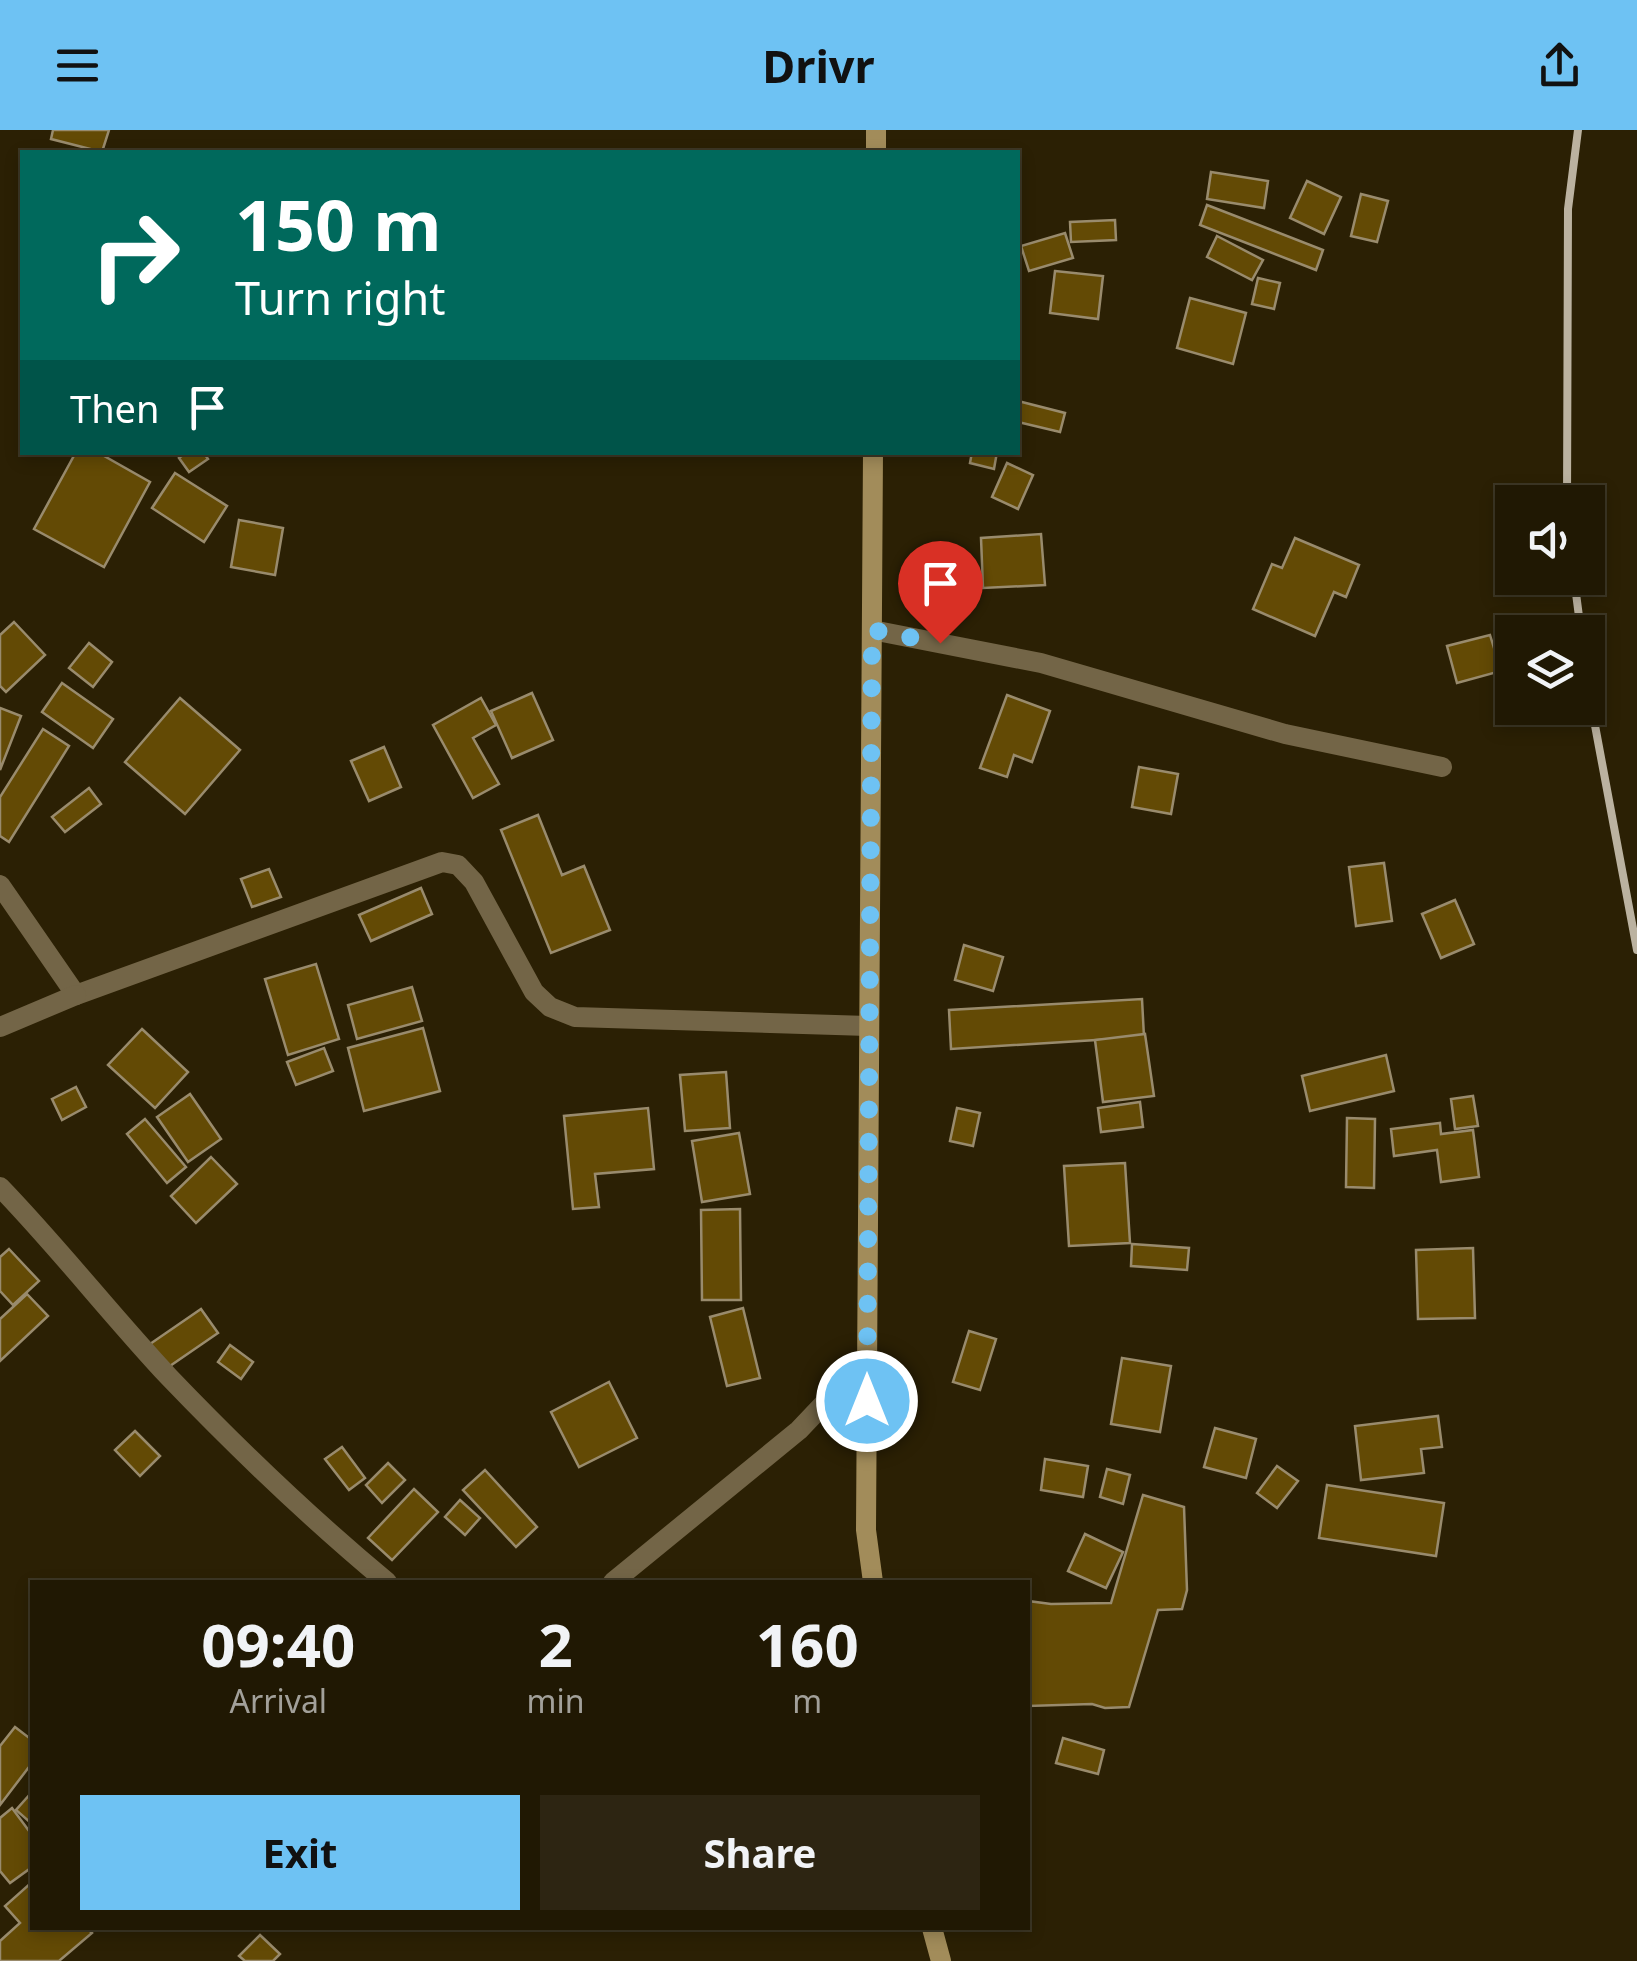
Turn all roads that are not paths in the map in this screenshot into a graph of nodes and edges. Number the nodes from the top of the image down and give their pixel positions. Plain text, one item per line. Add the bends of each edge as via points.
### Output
1 (873, 455) edge
2 (872, 630) junction
3 (1442, 768) dead end
4 (0, 884) edge
5 (76, 995) junction
6 (868, 1026) junction
7 (0, 1027) edge
8 (0, 1188) edge
9 (867, 1369) junction
10 (385, 1580) edge
11 (616, 1580) edge
12 (873, 1580) edge
13 (933, 1930) edge
14 (941, 1961) edge

1 - 2 main road
2 - 3 street via 1041,663 1285,734
2 - 6 main road
4 - 5 street
5 - 6 street via 442,862 458,865 474,882 534,992 575,1018
5 - 7 street
6 - 9 main road
8 - 10 street via 167,1374 306,1514
9 - 11 street
9 - 12 main road via 866,1530
13 - 14 main road

